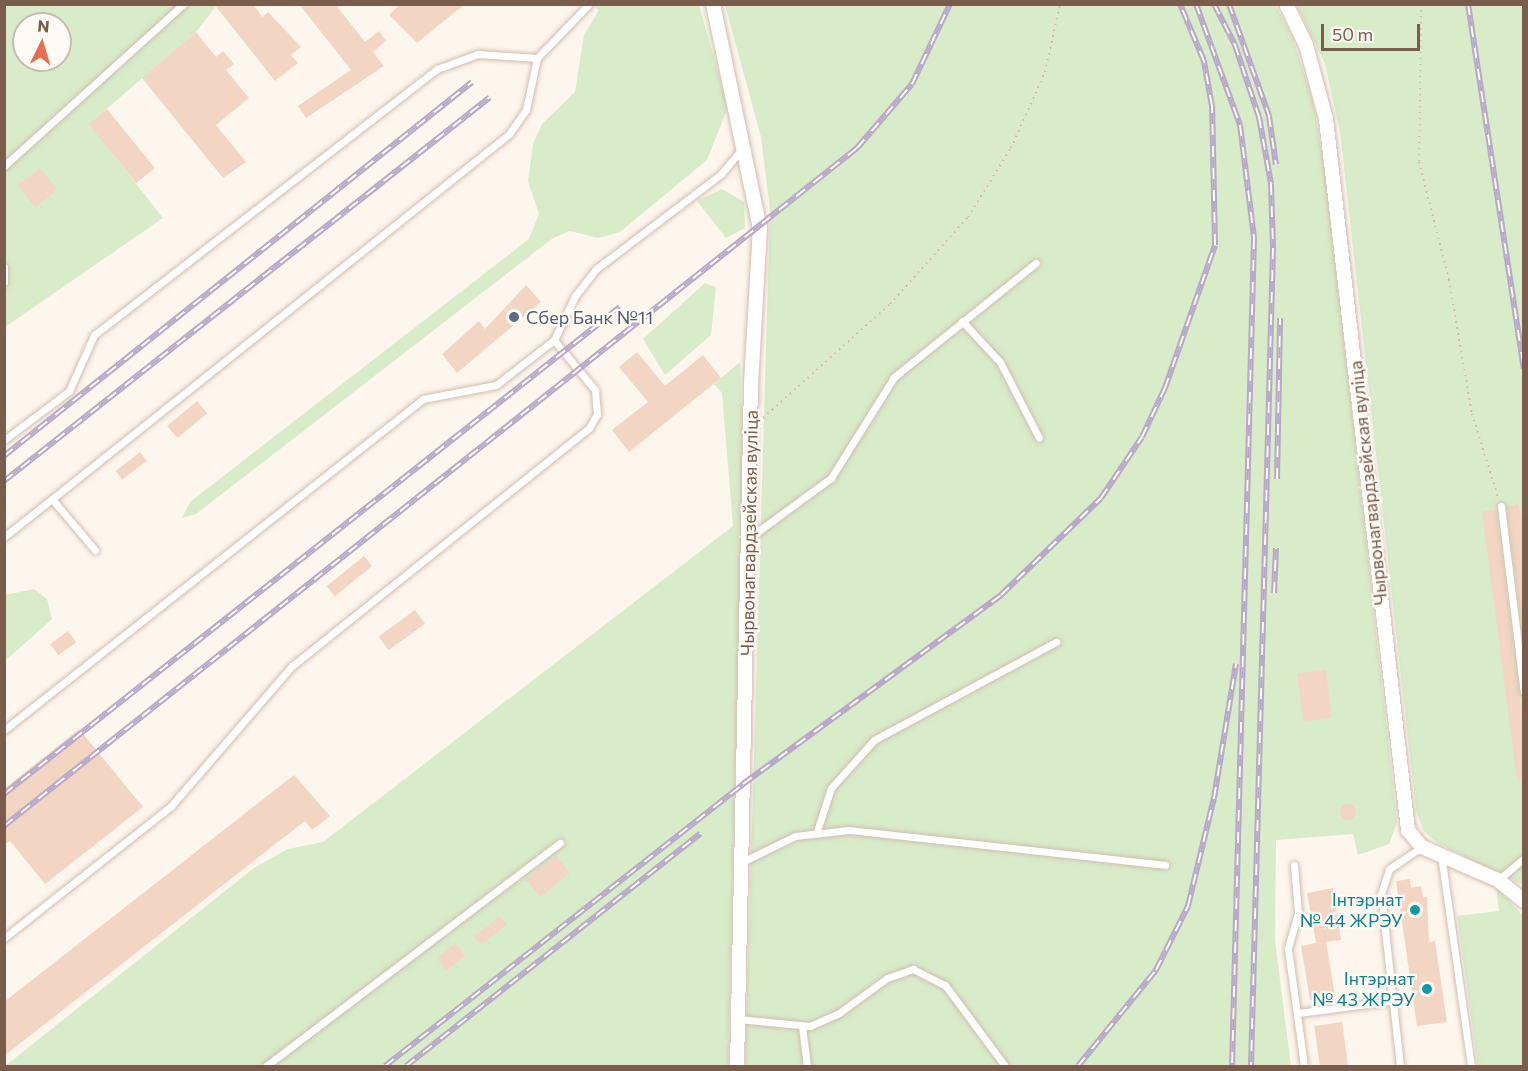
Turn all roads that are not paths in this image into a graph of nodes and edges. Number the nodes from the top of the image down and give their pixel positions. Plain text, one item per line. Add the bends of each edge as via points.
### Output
1 (183, 4) edge
2 (589, 4) edge
3 (712, 4) edge
4 (1286, 4) edge
5 (537, 58) junction
6 (745, 141) junction
7 (4, 166) edge
8 (1036, 263) dead end
9 (4, 267) edge
10 (4, 282) edge
11 (962, 321) junction
12 (554, 340) junction
13 (1039, 438) dead end
14 (4, 440) edge
15 (52, 499) junction
16 (1501, 506) road end
17 (4, 537) edge
18 (749, 538) junction
19 (95, 550) dead end
20 (1056, 642) dead end
21 (1524, 692) edge
22 (4, 730) edge
23 (817, 831) junction
24 (560, 843) dead end
25 (1422, 847) junction
26 (1441, 855) junction
27 (1524, 858) edge
28 (739, 863) junction
29 (1166, 865) dead end
30 (1294, 865) dead end
31 (1498, 880) junction
32 (1524, 901) edge
33 (4, 938) edge
34 (1390, 1001) junction
35 (1298, 1013) junction
36 (738, 1019) junction
37 (802, 1026) junction
38 (266, 1066) edge
39 (737, 1066) edge
40 (807, 1066) edge
41 (1005, 1066) edge
42 (1304, 1066) edge
43 (1400, 1066) edge
44 (1471, 1066) edge

1 - 7 lane
2 - 5 lane
3 - 6 street, Чырвонагвардзейская вуліца
4 - 25 street, Чырвонагвардзейская вуліца via 1306,45 1326,118 1405,819
5 - 14 lane via 478,54 437,69 94,335 69,391
5 - 15 lane via 530,99 509,134
6 - 12 lane via 734,163 588,276
6 - 18 street, Чырвонагвардзейская вуліца via 760,228
8 - 11 lane
9 - 10 lane
11 - 13 lane via 1000,362
11 - 18 lane via 882,391 831,478
12 - 22 lane via 496,385 423,399
12 - 33 lane via 595,390 597,414 589,428 292,666 171,806
15 - 17 lane
15 - 19 lane
16 - 21 lane
18 - 28 street, Чырвонагвардзейская вуліца
20 - 23 lane via 874,740 831,788
23 - 28 lane via 779,841
23 - 29 lane via 877,832
24 - 38 lane
25 - 26 street
25 - 34 lane via 1403,856 1384,878 1380,901
26 - 31 street
26 - 44 lane
27 - 31 lane
28 - 36 street, Чырвонагвардзейская вуліца
30 - 35 lane via 1298,913 1288,949
31 - 32 street
34 - 35 lane
34 - 43 lane
35 - 42 lane
36 - 37 lane
36 - 39 street, Чырвонагвардзейская вуліца
37 - 40 lane
37 - 41 lane via 825,1021 899,972 924,971 945,985

